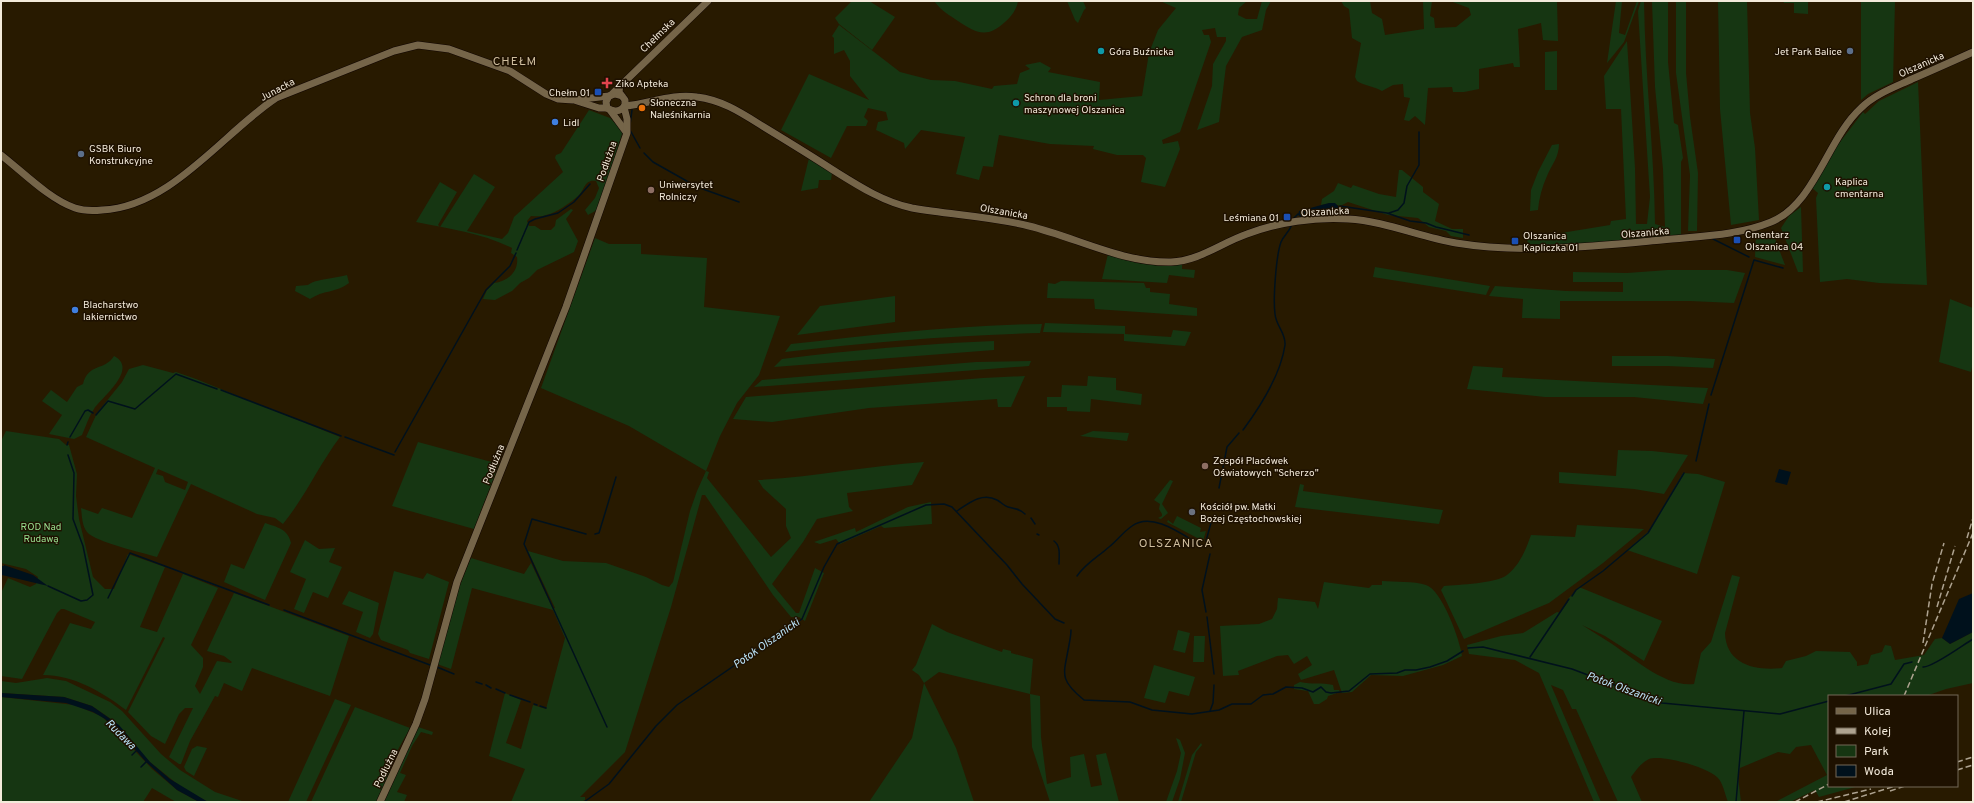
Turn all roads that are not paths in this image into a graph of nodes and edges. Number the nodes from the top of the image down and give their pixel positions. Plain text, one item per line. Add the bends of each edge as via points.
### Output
1 (708, 1) edge
2 (1973, 52) edge
3 (620, 84) junction
4 (610, 95) junction
5 (573, 100) junction
6 (624, 102) junction
7 (609, 109) junction
8 (627, 133) junction
9 (1, 155) edge
10 (380, 802) edge

1 - 3 street, Chełmska
2 - 6 street, Olszanicka via 1867,102 1845,126 1794,207 1777,219 1744,230 1704,236 1597,246 1505,247 1446,241 1355,219 1323,219 1252,232 1187,260 1162,262 1138,258 1027,225 912,208 890,201 860,186 721,102 683,96 644,102
3 - 4 street, Chełmska
3 - 6 street
4 - 5 street
4 - 6 street via 618,94
4 - 7 street via 606,102
5 - 7 street
5 - 9 street, Junacka via 554,98 510,71 449,49 413,46 394,51 276,98 166,188 137,203 108,210 76,209 57,199
6 - 7 street via 618,111
6 - 8 street, Podłużna
7 - 8 street, Podłużna
8 - 10 street, Podłużna via 561,319 456,582 416,724

